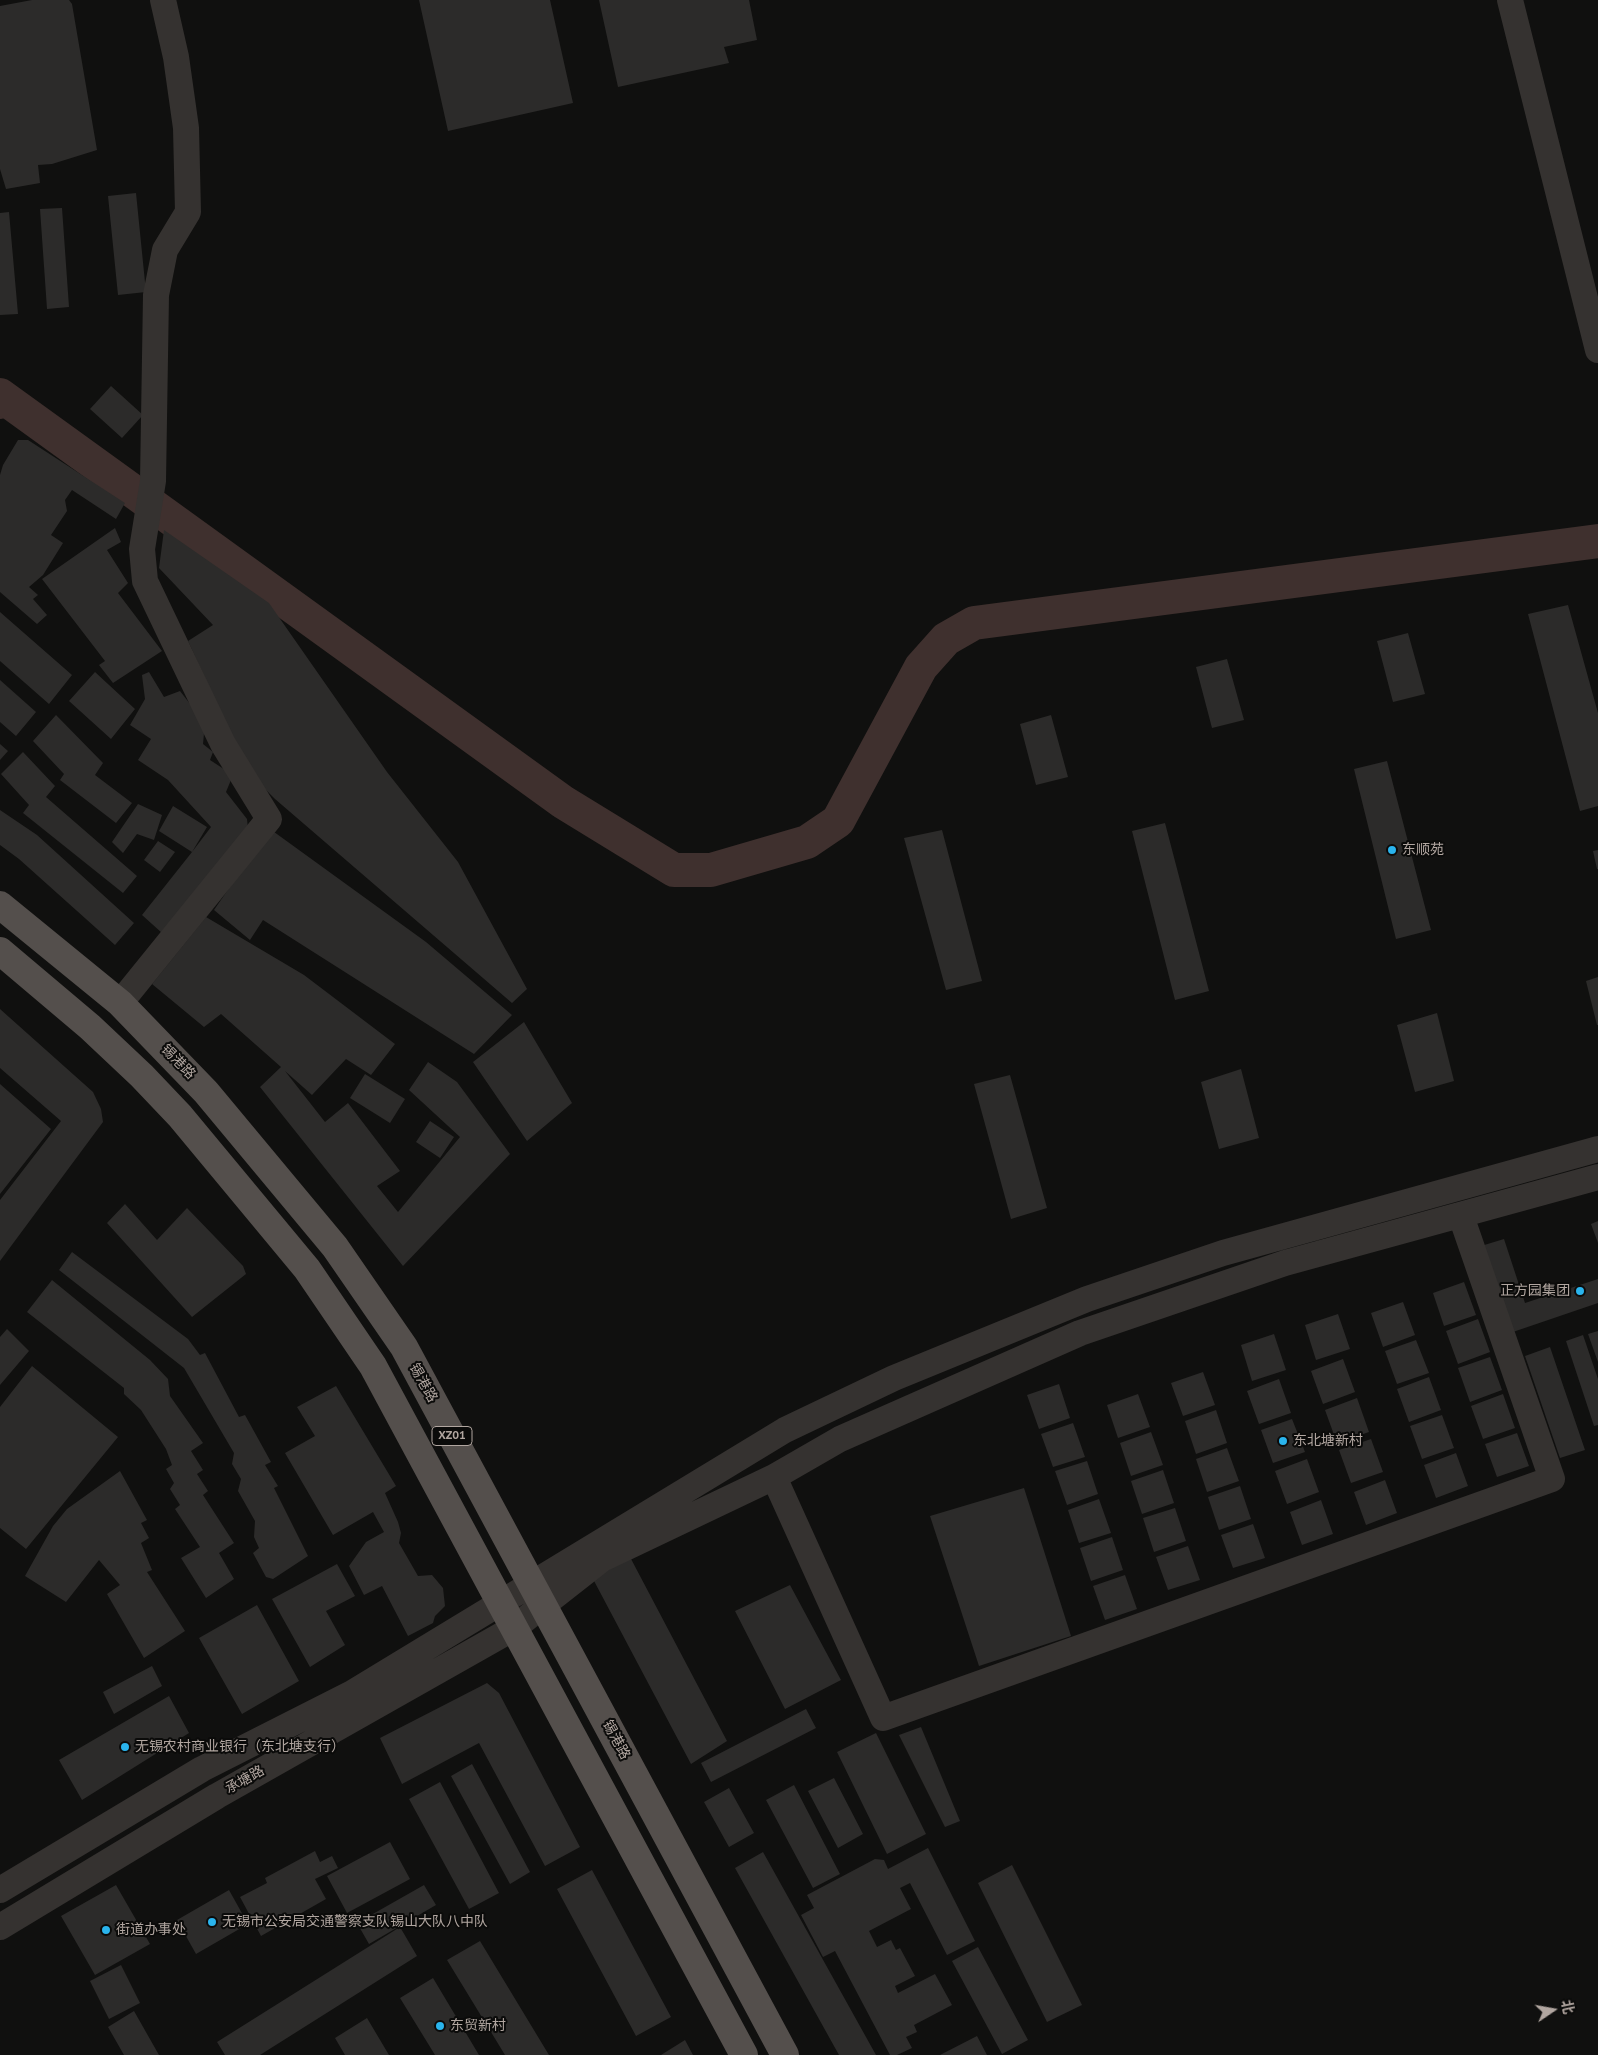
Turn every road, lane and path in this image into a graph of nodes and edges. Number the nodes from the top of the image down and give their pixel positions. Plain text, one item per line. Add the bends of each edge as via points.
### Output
1 (163, 0) edge
2 (1510, 0) edge
3 (1598, 350) edge
4 (0, 905) edge
5 (0, 951) edge
6 (120, 1003) junction
7 (1598, 1149) edge
8 (1598, 1177) edge
9 (1461, 1216) junction
10 (774, 1477) junction
11 (531, 1582) junction
12 (501, 1602) junction
13 (544, 1606) junction
14 (514, 1628) junction
15 (0, 1890) edge
16 (0, 1927) edge
17 (744, 2055) edge
18 (785, 2055) edge

1 - 6 street via 176,57 186,128 188,212 165,250 156,295 153,481 142,549 145,581 223,744 269,819
2 - 3 street
4 - 6 main road, 锡港路 / XZ01
5 - 12 main road, XZ01 via 142,1076 307,1269 373,1366
6 - 11 main road, 锡港路 / XZ01 via 206,1092 335,1247 404,1347
7 - 11 street, 承塘路 via 1223,1253 1087,1299 894,1378 785,1430
8 - 9 street, 承塘路
9 - 10 street, 承塘路 via 1285,1263 1080,1333 840,1439
9 - 10 street via 1552,1479 883,1718
10 - 13 street, 承塘路 via 602,1559
11 - 12 street, 承塘路
11 - 13 main road, 锡港路 / XZ01
12 - 14 main road, XZ01
12 - 15 street, 承塘路 via 352,1692 202,1769
13 - 14 street, 承塘路
13 - 18 main road, 锡港路 / XZ01
14 - 16 street, 承塘路 via 217,1796
14 - 17 main road, XZ01

